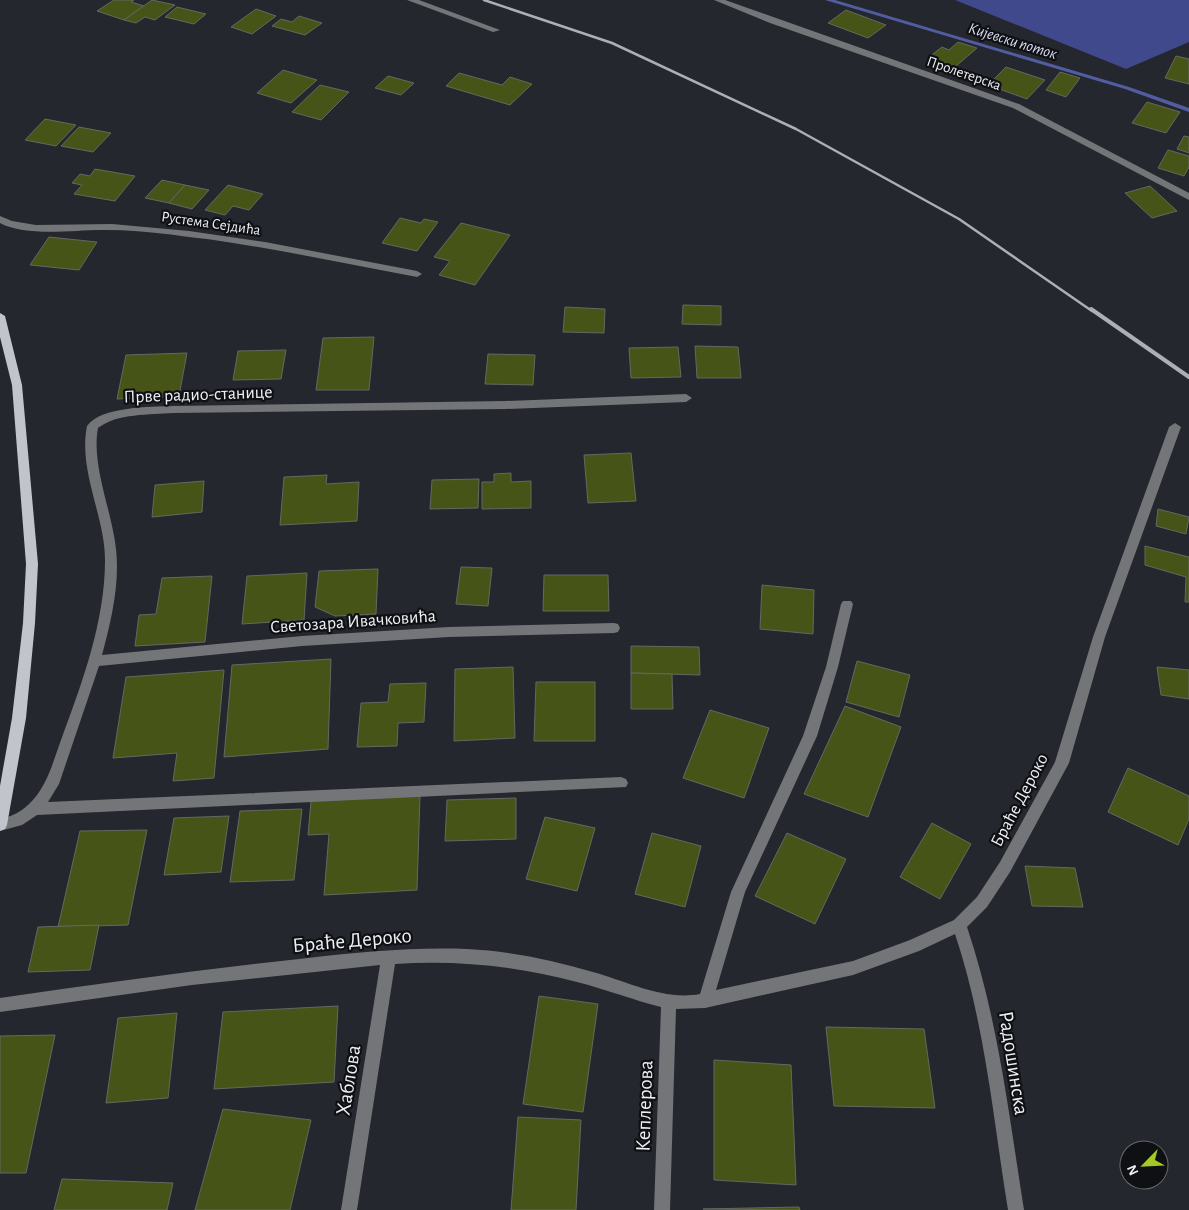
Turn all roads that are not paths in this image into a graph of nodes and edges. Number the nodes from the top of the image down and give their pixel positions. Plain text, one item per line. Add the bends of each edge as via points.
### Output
1 (412, 0) edge
2 (718, 0) edge
3 (496, 30) dead end
4 (1189, 197) edge
5 (0, 219) edge
6 (417, 274) dead end
7 (0, 316) edge
8 (686, 398) dead end
9 (1175, 427) dead end
10 (847, 604) dead end
11 (614, 628) dead end
12 (95, 661) junction
13 (621, 783) dead end
14 (35, 809) junction
15 (0, 825) edge
16 (959, 925) junction
17 (389, 957) junction
18 (705, 1001) junction
19 (669, 1003) junction
20 (0, 1005) edge
21 (348, 1210) edge
22 (662, 1210) edge
23 (1016, 1210) edge

1 - 3 street
2 - 4 street, Пролетерска via 1016,106
5 - 6 street, Рустема Сејдића via 5,224 30,227 187,232
7 - 15 main road via 17,385 32,564 19,718
8 - 12 street, Прве радио-станице via 550,404 200,409 105,416 96,423 91,436 111,558 108,594
9 - 16 street, Браће Дероко via 1099,637 1062,763 1005,867 982,902
10 - 18 street via 832,667 810,736 738,892
11 - 12 street, Светозара Ивачковића via 450,632 312,640
12 - 14 street, Прве радио-станице via 52,784
13 - 14 street
14 - 15 street, Прве радио-станице via 17,822
16 - 18 street, Браће Дероко via 854,968
16 - 23 street, Радошинска via 983,1005
17 - 19 street, Браће Дероко via 468,956 518,963 591,978
17 - 20 street, Браће Дероко via 212,974
17 - 21 street, Хаблова
18 - 19 street, Браће Дероко
19 - 22 street, Кеплерова

